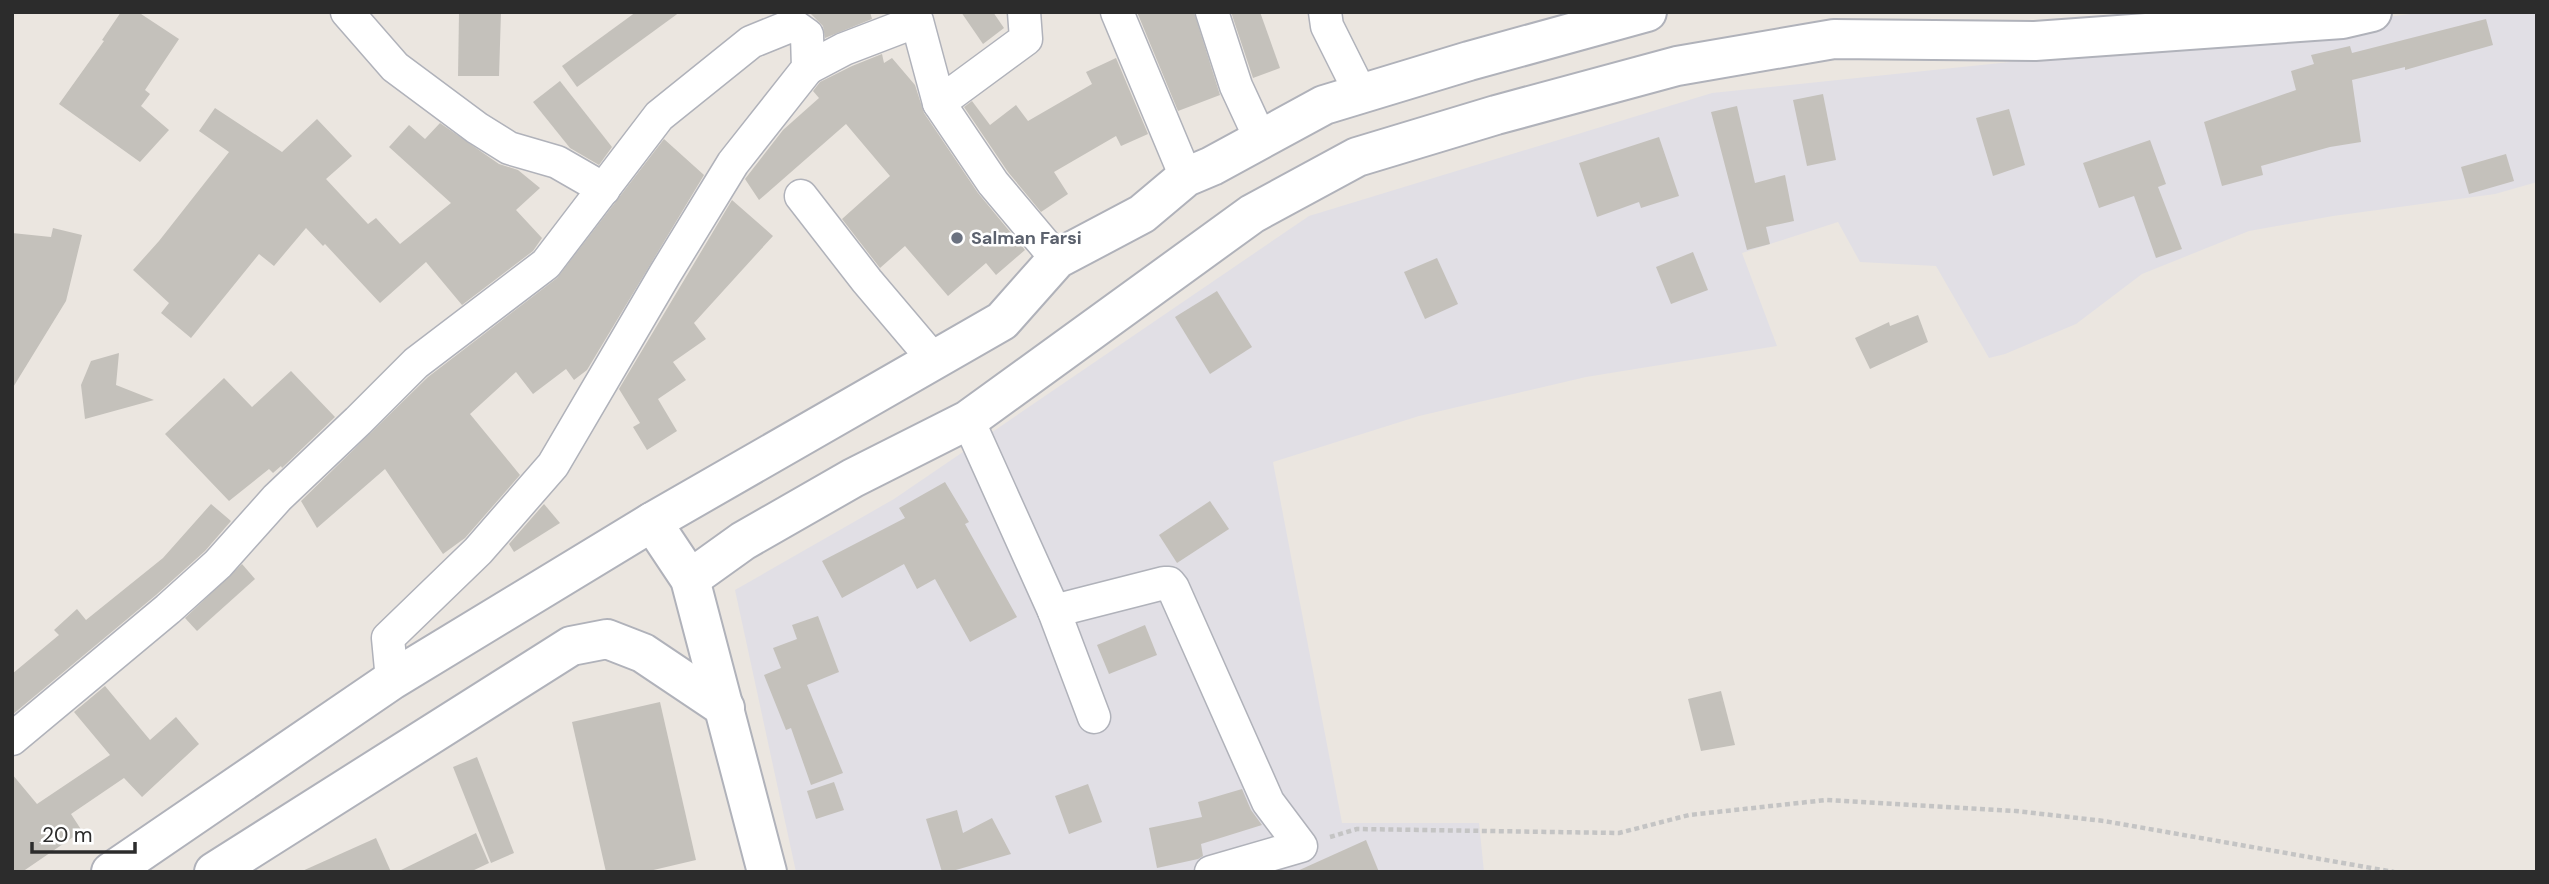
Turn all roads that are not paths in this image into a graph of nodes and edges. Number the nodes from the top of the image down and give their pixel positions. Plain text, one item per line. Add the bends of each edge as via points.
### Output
1 (347, 12) edge
2 (1024, 12) edge
3 (1117, 12) edge
4 (1212, 12) edge
5 (1325, 12) edge
6 (1647, 12) edge
7 (2372, 12) edge
8 (1601, 18) edge
9 (808, 68) junction
10 (1361, 94) junction
11 (939, 103) junction
12 (1261, 140) junction
13 (1186, 177) junction
14 (604, 189) junction
15 (801, 196) dead end
16 (1057, 259) junction
17 (934, 360) junction
18 (968, 420) junction
19 (652, 522) junction
20 (690, 579) junction
21 (1054, 611) junction
22 (392, 680) junction
23 (725, 708) junction
24 (1094, 717) dead end
25 (12, 739) edge
26 (111, 872) edge
27 (215, 872) edge
28 (767, 872) edge
29 (1211, 872) edge

1 - 14 street via 395,67 477,128 509,148 557,162
2 - 11 street via 1026,39
3 - 13 street
4 - 12 street via 1236,86
5 - 10 street via 1326,26
6 - 8 main road
7 - 18 main road via 2342,19 2035,41 1834,39 1676,66 1496,115 1357,157 1252,214
8 - 10 main road
9 - 11 street via 916,21
9 - 14 street via 807,35 793,24 751,41 659,116
9 - 22 street via 733,163 553,465 478,551 388,639
10 - 12 main road via 1324,105
11 - 16 street via 993,183
12 - 13 main road
13 - 16 main road via 1142,214
14 - 25 street via 546,264 415,363 277,498 218,564
15 - 17 street
16 - 17 main road via 1002,321
17 - 19 main road
18 - 20 main road via 809,503
18 - 21 street
19 - 20 main road
19 - 22 main road
20 - 23 main road
21 - 24 street
21 - 29 street via 1169,583 1268,802 1301,846
22 - 26 main road
23 - 27 main road via 643,653 607,639 570,646
23 - 28 main road

